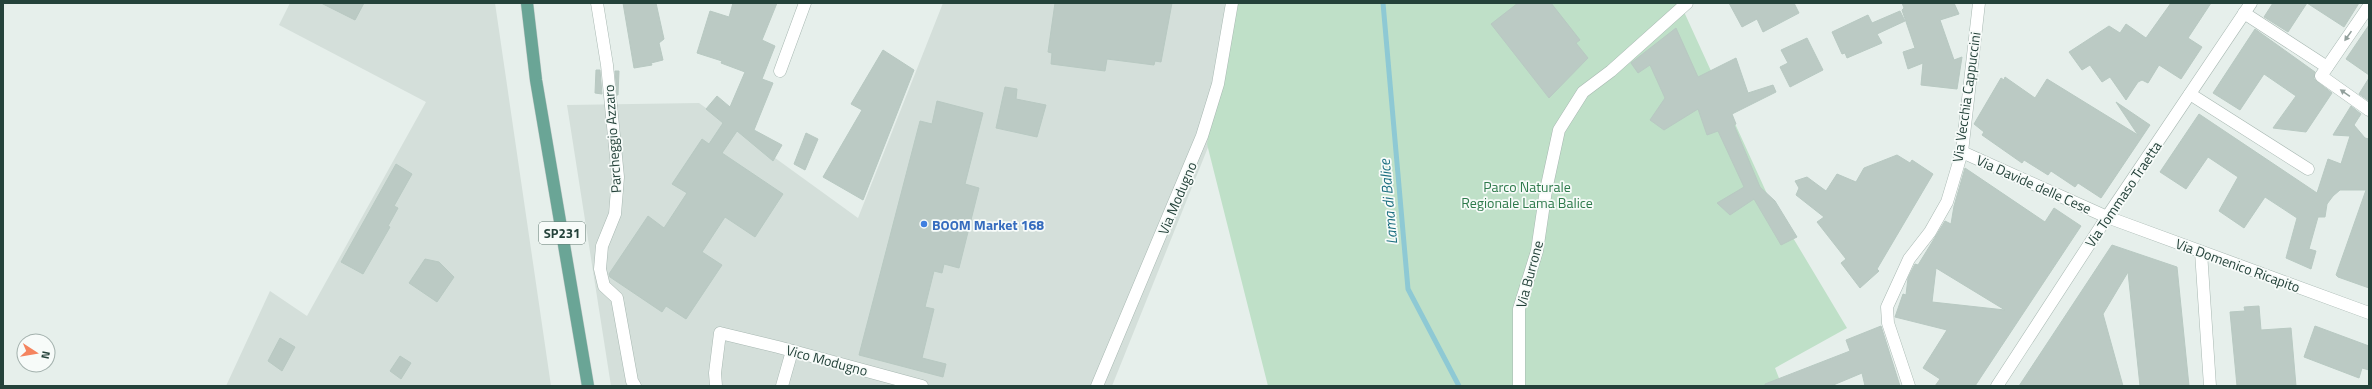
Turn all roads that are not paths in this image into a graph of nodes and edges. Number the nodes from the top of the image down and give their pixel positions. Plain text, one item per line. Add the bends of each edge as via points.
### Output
1 (518, 3) edge
2 (527, 3) edge
3 (597, 3) edge
4 (804, 3) edge
5 (1232, 3) edge
6 (1687, 3) edge
7 (1979, 3) edge
8 (2369, 6) edge
9 (2248, 8) edge
10 (780, 71) dead end
11 (2324, 72) junction
12 (536, 80) junction
13 (2190, 94) junction
14 (2369, 110) edge
15 (1962, 152) junction
16 (2308, 170) dead end
17 (2108, 217) junction
18 (2201, 252) junction
19 (2369, 313) edge
20 (792, 351) junction
21 (588, 386) edge
22 (635, 386) edge
23 (716, 386) edge
24 (782, 386) edge
25 (922, 386) edge
26 (1097, 386) edge
27 (1519, 386) edge
28 (1909, 386) edge
29 (1996, 386) edge
30 (2210, 386) edge

1 - 12 main road, SP231
2 - 12 main road, SP231
3 - 22 street, Parcheggio Azzaro via 607,65 618,177 615,214 602,246 600,269 604,286 616,298
4 - 10 street
5 - 26 street, Via Modugno via 1218,84 1202,136
6 - 27 street, Via Burrone via 1611,71 1583,92 1559,130 1546,190 1537,251 1519,309
7 - 15 street, Via Vecchia Cappuccini
8 -> 11 street
9 - 11 street
9 - 13 street, Via Tommaso Traetta
14 -> 11 street
12 - 21 main road, SP231
13 - 16 street
13 - 17 street, Via Tommaso Traetta
15 - 17 street, Via Davide delle Cese
15 - 28 street, Via Vecchia Cappuccini via 1947,202 1930,232 1909,259 1887,307 1888,323
17 - 18 street, Via Domenico Ricapito
17 - 29 street, Via Tommaso Traetta
18 - 19 street, Via Domenico Ricapito
18 - 30 street
20 - 23 street, Vico Modugno via 720,333
20 - 24 street
20 - 25 street, Vico Modugno

